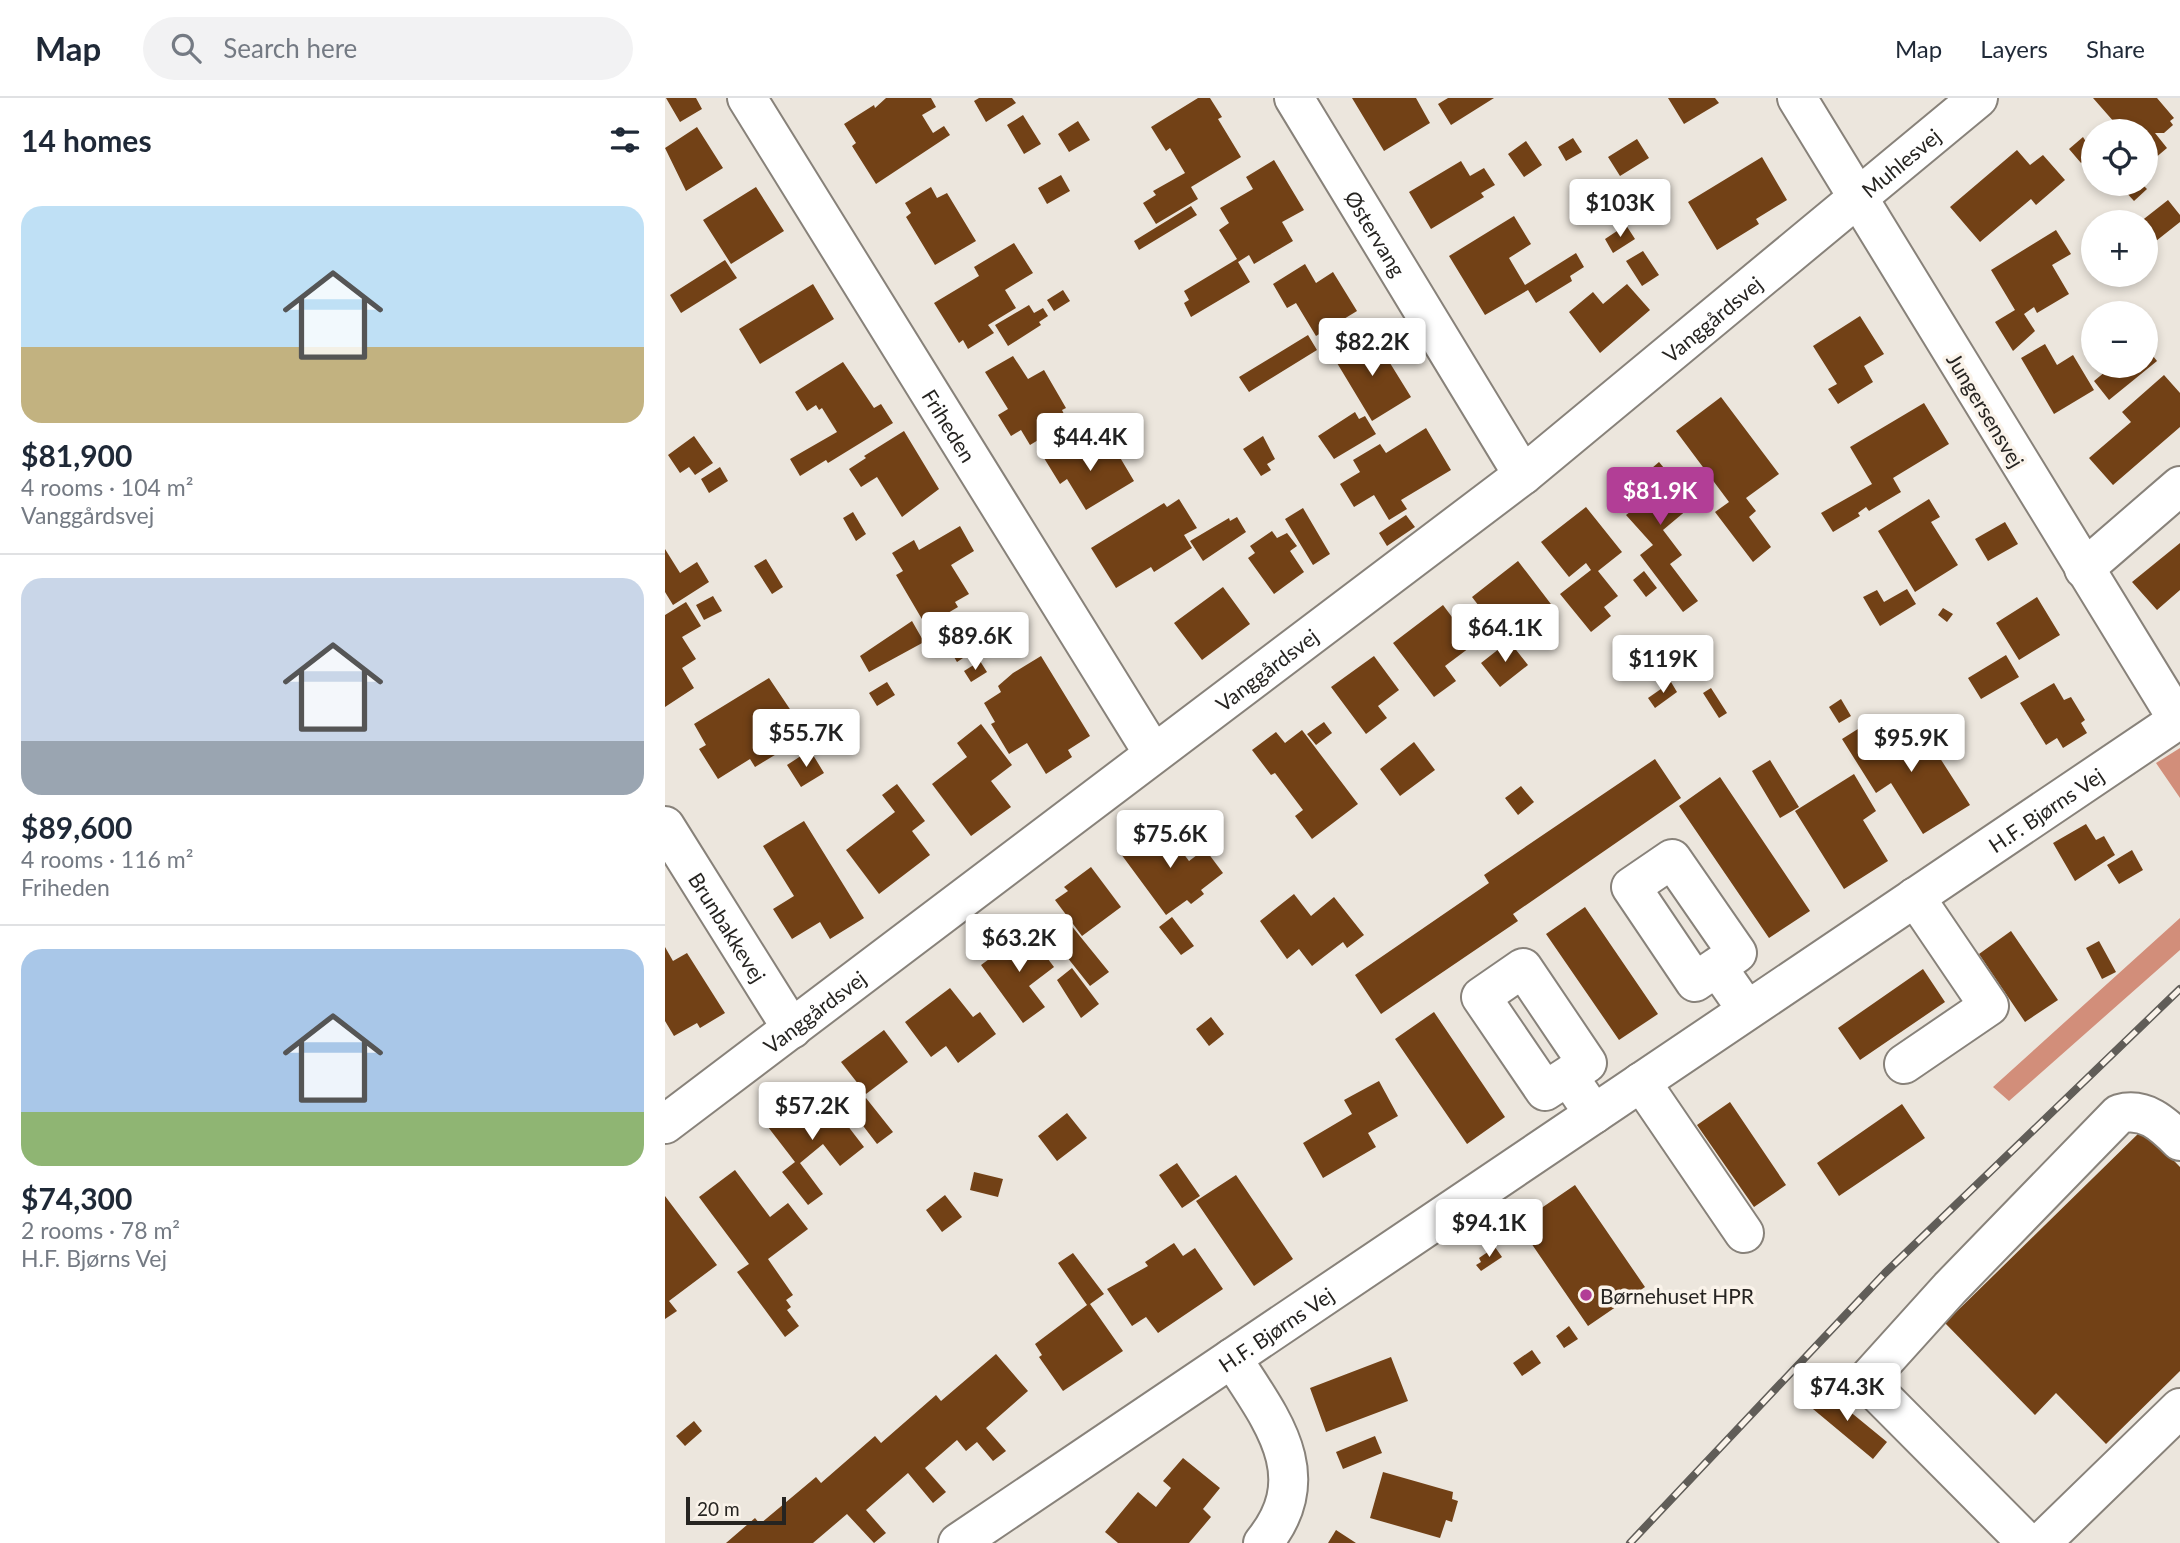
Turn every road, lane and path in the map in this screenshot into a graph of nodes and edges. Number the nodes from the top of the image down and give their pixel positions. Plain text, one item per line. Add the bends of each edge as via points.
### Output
1 (747, 98) edge
2 (1294, 98) edge
3 (1797, 98) edge
4 (1978, 98) edge
5 (1857, 200) junction
6 (1523, 475) junction
7 (2180, 486) edge
8 (2084, 569) junction
9 (2178, 720) joint
10 (1153, 754) junction
11 (665, 826) edge
12 (1915, 897) junction
13 (1717, 967) dead end
14 (1747, 1010) junction
15 (792, 1029) junction
16 (1903, 1063) dead end
17 (1568, 1076) dead end
18 (1641, 1082) junction
19 (1594, 1114) junction
20 (665, 1125) edge
21 (2180, 1141) edge
22 (1744, 1233) dead end
23 (1232, 1358) junction
24 (2180, 1408) edge
25 (958, 1543) edge
26 (1263, 1543) edge
27 (2027, 1543) edge
28 (2041, 1543) edge

1 - 10 street, Friheden
2 - 6 street, Østervang
3 - 5 street, Jungersensvej
4 - 5 street, Muhlesvej
5 - 6 street, Vanggårdsvej
5 - 8 street, Jungersensvej
6 - 10 street, Vanggårdsvej
7 - 8 street
8 - 9 street, Jungersensvej
9 - 12 street, H.F. Bjørns Vej
10 - 15 street, Vanggårdsvej
11 - 15 street, Brunbakkevej
12 - 14 street, H.F. Bjørns Vej
12 - 16 street via 1989,1006
13 - 14 street
14 - 18 street, H.F. Bjørns Vej
15 - 20 street, Vanggårdsvej
17 - 19 street
18 - 19 street, H.F. Bjørns Vej
18 - 22 street
19 - 23 street, H.F. Bjørns Vej
21 - 27 street via 2161,1122 2133,1110 2119,1114 1866,1381
23 - 25 street, H.F. Bjørns Vej
23 - 26 street via 1281,1436 1289,1470 1285,1505
24 - 28 street

